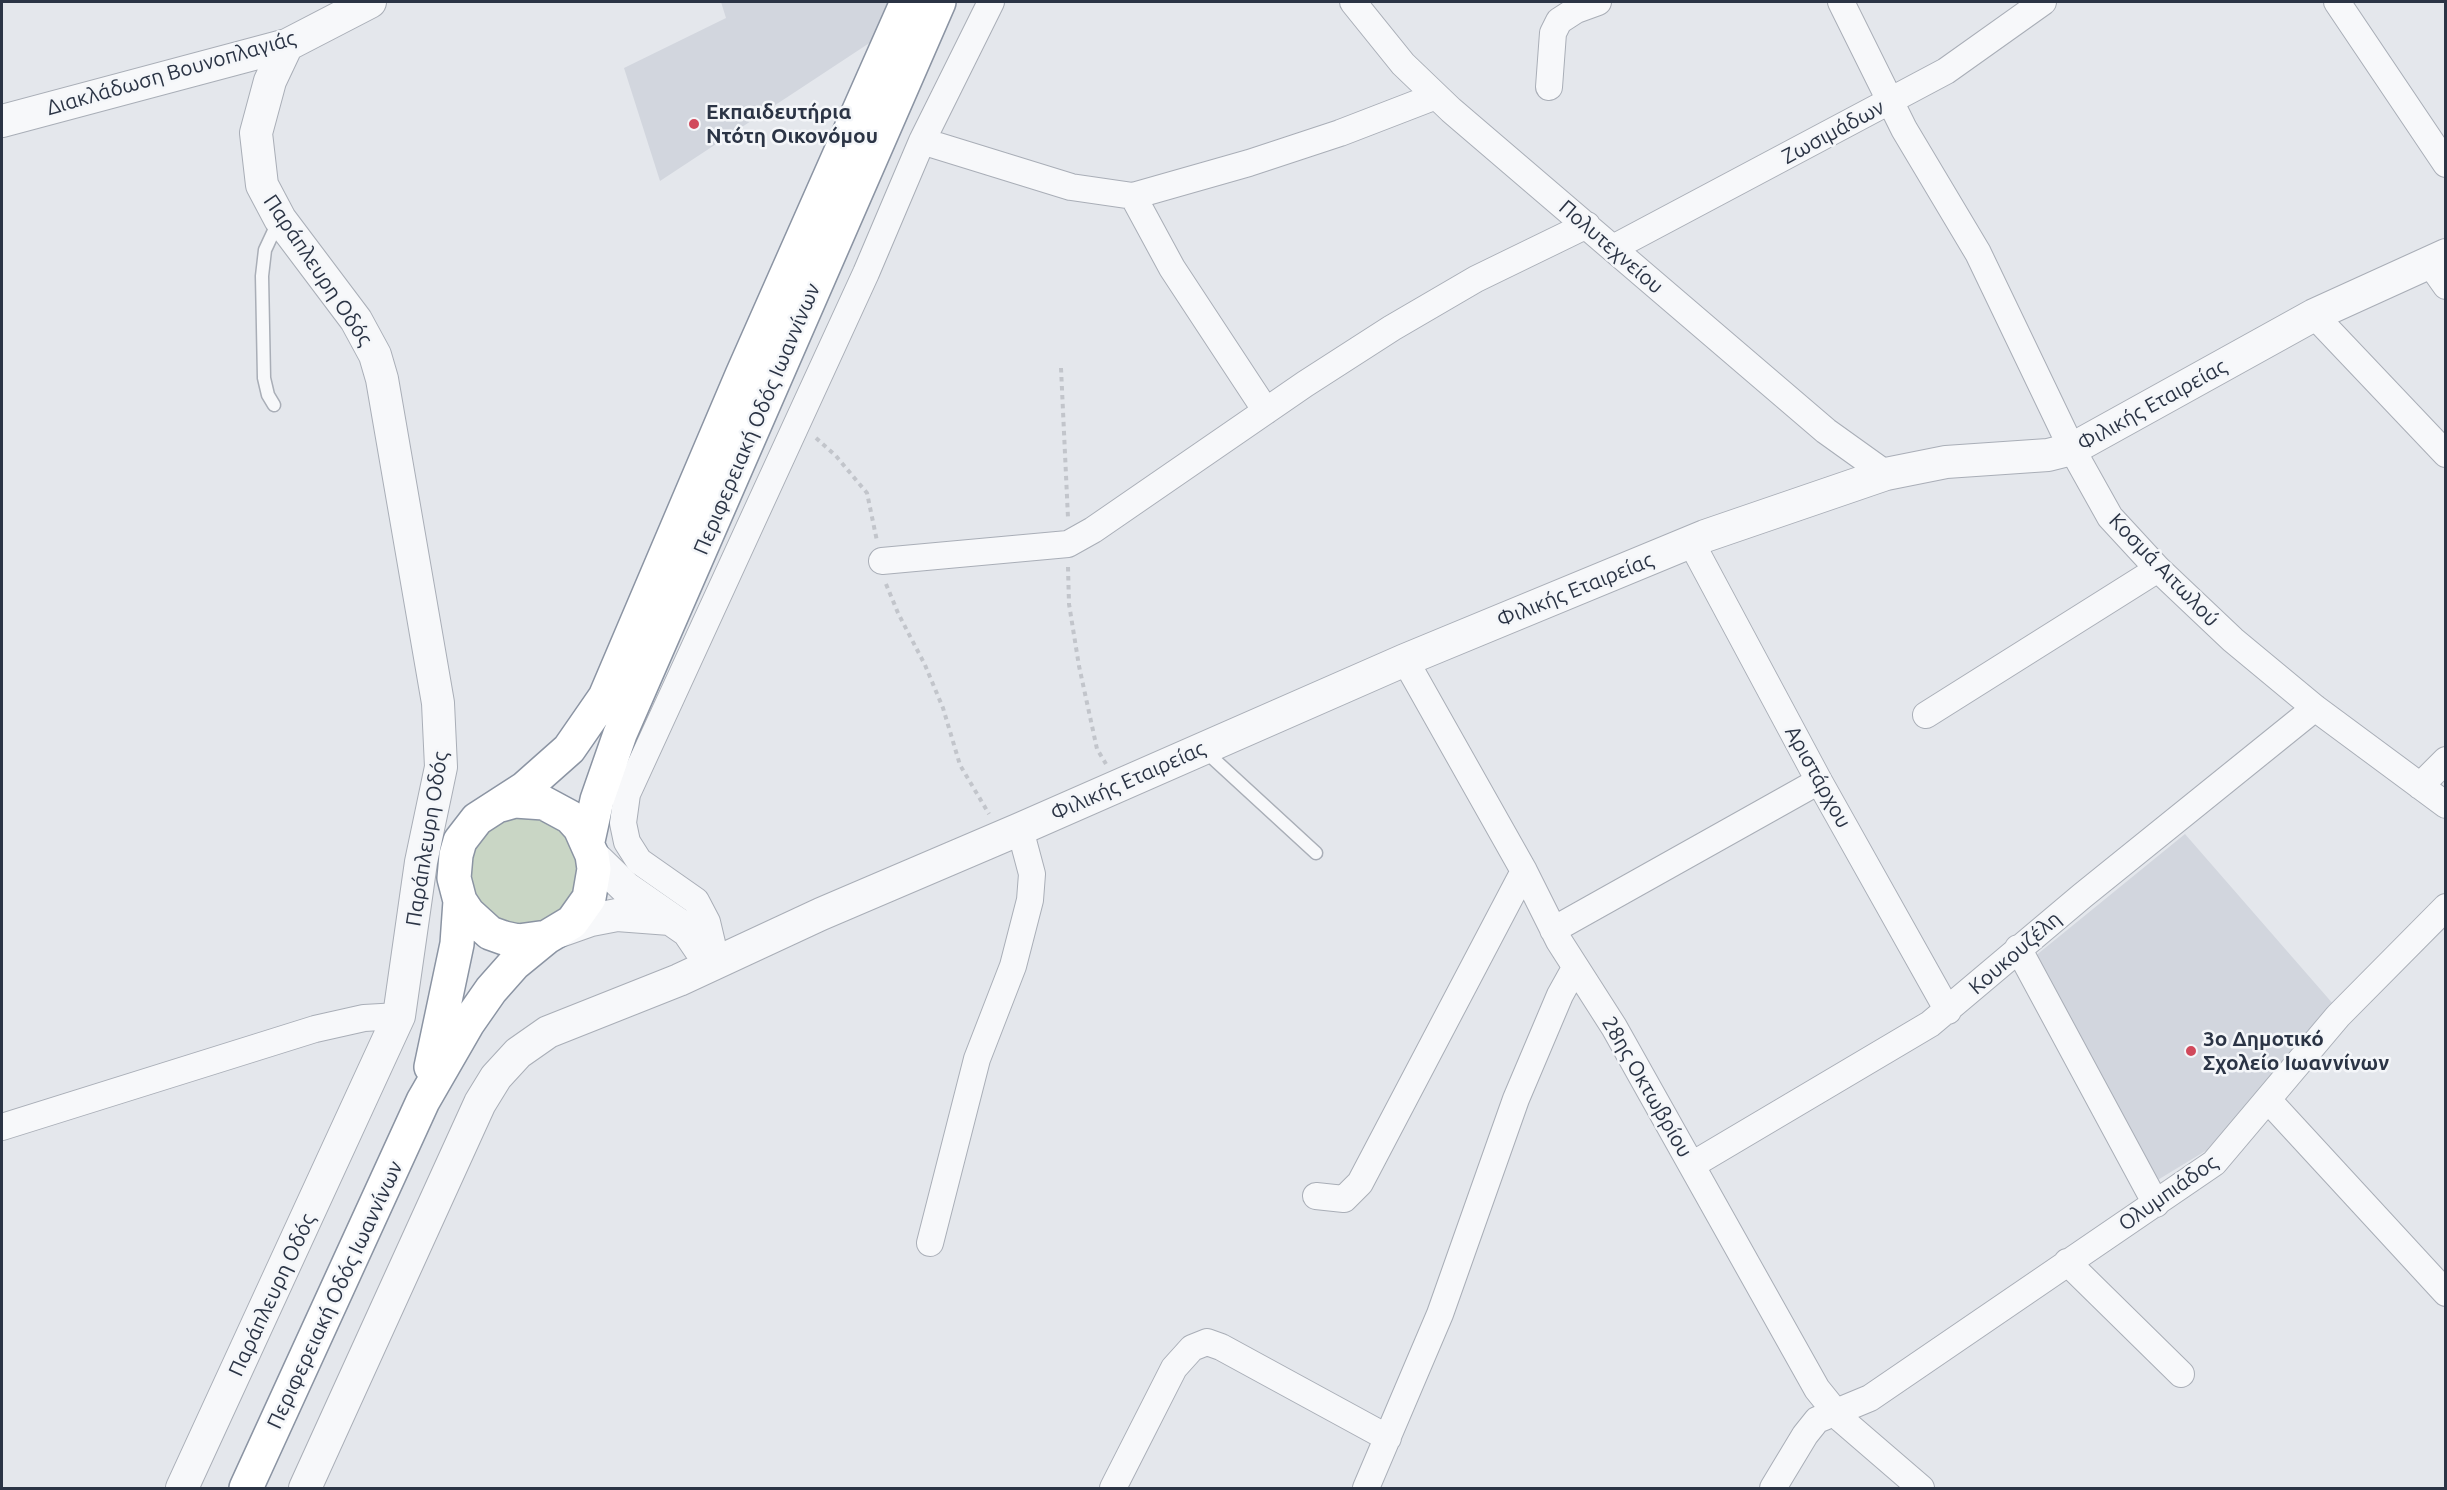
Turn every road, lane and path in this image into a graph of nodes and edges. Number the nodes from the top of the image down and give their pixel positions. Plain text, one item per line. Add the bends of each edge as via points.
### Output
1 (370, 2) edge
2 (907, 2) edge
3 (939, 2) edge
4 (991, 2) edge
5 (1353, 2) edge
6 (1598, 2) edge
7 (1841, 2) edge
8 (2043, 2) edge
9 (2337, 2) edge
10 (287, 45) junction
11 (1548, 87) dead end
12 (1436, 96) junction
13 (1890, 101) junction
14 (2, 121) edge
15 (922, 141) junction
16 (2445, 164) edge
17 (1133, 196) junction
18 (280, 219) junction
19 (1587, 225) junction
20 (1613, 248) junction
21 (2440, 268) edge
22 (2314, 315) junction
23 (1061, 368) dead end
24 (274, 405) dead end
25 (1266, 411) junction
26 (795, 425) junction
27 (2072, 449) junction
28 (2445, 454) edge
29 (1886, 474) junction
30 (1691, 542) junction
31 (1068, 544) junction
32 (882, 561) junction
33 (2158, 569) junction
34 (1404, 660) junction
35 (2315, 708) junction
36 (1926, 715) dead end
37 (1202, 748) junction
38 (2445, 760) edge
39 (1819, 781) junction
40 (1118, 786) junction
41 (2420, 786) junction
42 (501, 805) junction
43 (2445, 805) edge
44 (1014, 832) junction
45 (425, 845) junction
46 (590, 848) junction
47 (1316, 853) dead end
48 (456, 855) junction
49 (1524, 871) junction
50 (460, 901) junction
51 (2445, 907) edge
52 (670, 919) junction
53 (1553, 930) junction
54 (554, 934) junction
55 (2018, 948) junction
56 (711, 965) junction
57 (1575, 968) junction
58 (1948, 1011) junction
59 (399, 1016) junction
60 (423, 1101) junction
61 (2269, 1101) junction
62 (2, 1126) edge
63 (1692, 1165) junction
64 (1316, 1196) dead end
65 (2156, 1204) junction
66 (930, 1243) dead end
67 (2067, 1262) junction
68 (2445, 1293) edge
69 (2181, 1374) dead end
70 (1834, 1412) junction
71 (1388, 1438) junction
72 (182, 1488) edge
73 (246, 1488) edge
74 (305, 1488) edge
75 (1113, 1488) edge
76 (1366, 1488) edge
77 (1773, 1488) edge
78 (1921, 1488) edge

1 - 10 street, Διακλάδωση Βουνοπλαγιάς
2 - 42 highway, Περιφερειακή Οδός Ιωαννίνων via 605,697 569,749
3 - 46 highway, Περιφερειακή Οδός Ιωαννίνων via 620,734 597,800
4 - 15 street
5 - 12 street, Πολυτεχνείου via 1383,42
6 - 11 street via 1559,21 1553,33
7 - 13 street, Κοσμά Αιτωλού
8 - 13 street, Ζωσιμάδων via 1946,71
9 - 16 street
10 - 14 street, Διακλάδωση Βουνοπλαγιάς
10 - 18 street, Παράπλευρη Οδός via 265,98 256,133 262,185
12 - 17 street via 1329,137
12 - 19 street, Πολυτεχνείου
13 - 20 street, Ζωσιμάδων
13 - 27 street, Κοσμά Αιτωλού via 1978,253
15 - 17 street via 1071,187
15 - 26 street
17 - 25 street via 1172,268
18 - 24 lane via 265,250 262,276 264,378
18 - 45 street, Παράπλευρη Οδός via 356,320 382,379 442,735 441,767
19 - 20 street, Πολυτεχνείου
19 - 25 street via 1476,279
20 - 29 street, Πολυτεχνείου via 1826,431
21 - 22 street, Φιλικής Εταιρείας
22 - 27 street, Φιλικής Εταιρείας
22 - 28 street
23 - 31 path
25 - 31 street
26 - 32 path via 836,456 867,493
26 - 56 street via 627,794 623,823 627,842 639,861 696,901 708,922
27 - 29 street, Φιλικής Εταιρείας via 1946,462
27 - 33 street, Κοσμά Αιτωλού via 2110,517
29 - 30 street, Φιλικής Εταιρείας
30 - 34 street, Φιλικής Εταιρείας
30 - 39 street, Αριστάρχου
31 - 32 street
31 - 40 path via 1069,604 1079,666 1097,749
32 - 44 path via 889,595 925,665 960,765 987,811
33 - 35 street, Κοσμά Αιτωλού via 2233,640
33 - 36 street
34 - 37 street, Φιλικής Εταιρείας
34 - 49 street, 28ης Οκτωβρίου
35 - 41 street, Κοσμά Αιτωλού
35 - 55 street, Κουκουζέλη
37 - 40 street, Φιλικής Εταιρείας
37 - 47 lane
38 - 41 street
39 - 53 street
39 - 58 street, Αριστάρχου
40 - 44 street, Φιλικής Εταιρείας
41 - 43 street, Κοσμά Αιτωλού
42 - 46 highway, Περιφερειακή Οδός Ιωαννίνων via 515,801 544,803 570,817
42 - 48 highway, Περιφερειακή Οδός Ιωαννίνων via 477,819 460,841
44 - 56 street, Φιλικής Εταιρείας
44 - 66 street via 1032,874 1030,900 1013,966 974,1067
45 - 48 street
45 - 59 street, Παράπλευρη Οδός
46 - 52 street via 626,888
46 - 54 highway, Περιφερειακή Οδός Ιωαννίνων via 594,876 589,898 577,916
48 - 50 highway, Περιφερειακή Οδός Ιωαννίνων via 454,878
49 - 53 street, 28ης Οκτωβρίου
49 - 64 street via 1360,1183 1344,1199
50 - 54 highway, Περιφερειακή Οδός Ιωαννίνων via 468,914 490,933 518,941
50 - 60 highway, Περιφερειακή Οδός Ιωαννίνων via 453,970
51 - 61 street, Ολυμπιάδος via 2338,1016
52 - 54 street via 617,915
52 - 56 street via 688,931
53 - 57 street, 28ης Οκτωβρίου
54 - 60 highway, Περιφερειακή Οδός Ιωαννίνων via 514,964 491,990
55 - 58 street, Κουκουζέλη
55 - 65 street
56 - 74 street via 548,1032 518,1053 496,1077 480,1103
57 - 63 street, 28ης Οκτωβρίου via 1614,1027
57 - 71 street via 1516,1099 1440,1314
58 - 63 street, Κουκουζέλη via 1910,1038
59 - 62 street via 364,1018 315,1029
59 - 72 street, Παράπλευρη Οδός
60 - 73 highway, Περιφερειακή Οδός Ιωαννίνων
61 - 65 street, Ολυμπιάδος via 2214,1163
61 - 68 street
63 - 70 street, 28ης Οκτωβρίου via 1817,1389
65 - 67 street, Ολυμπιάδος
67 - 69 street
67 - 70 street, Ολυμπιάδος via 1870,1398
70 - 77 street, Ολυμπιάδος via 1810,1427
70 - 78 street, 28ης Οκτωβρίου
71 - 75 street via 1207,1342 1192,1348 1174,1368
71 - 76 street

